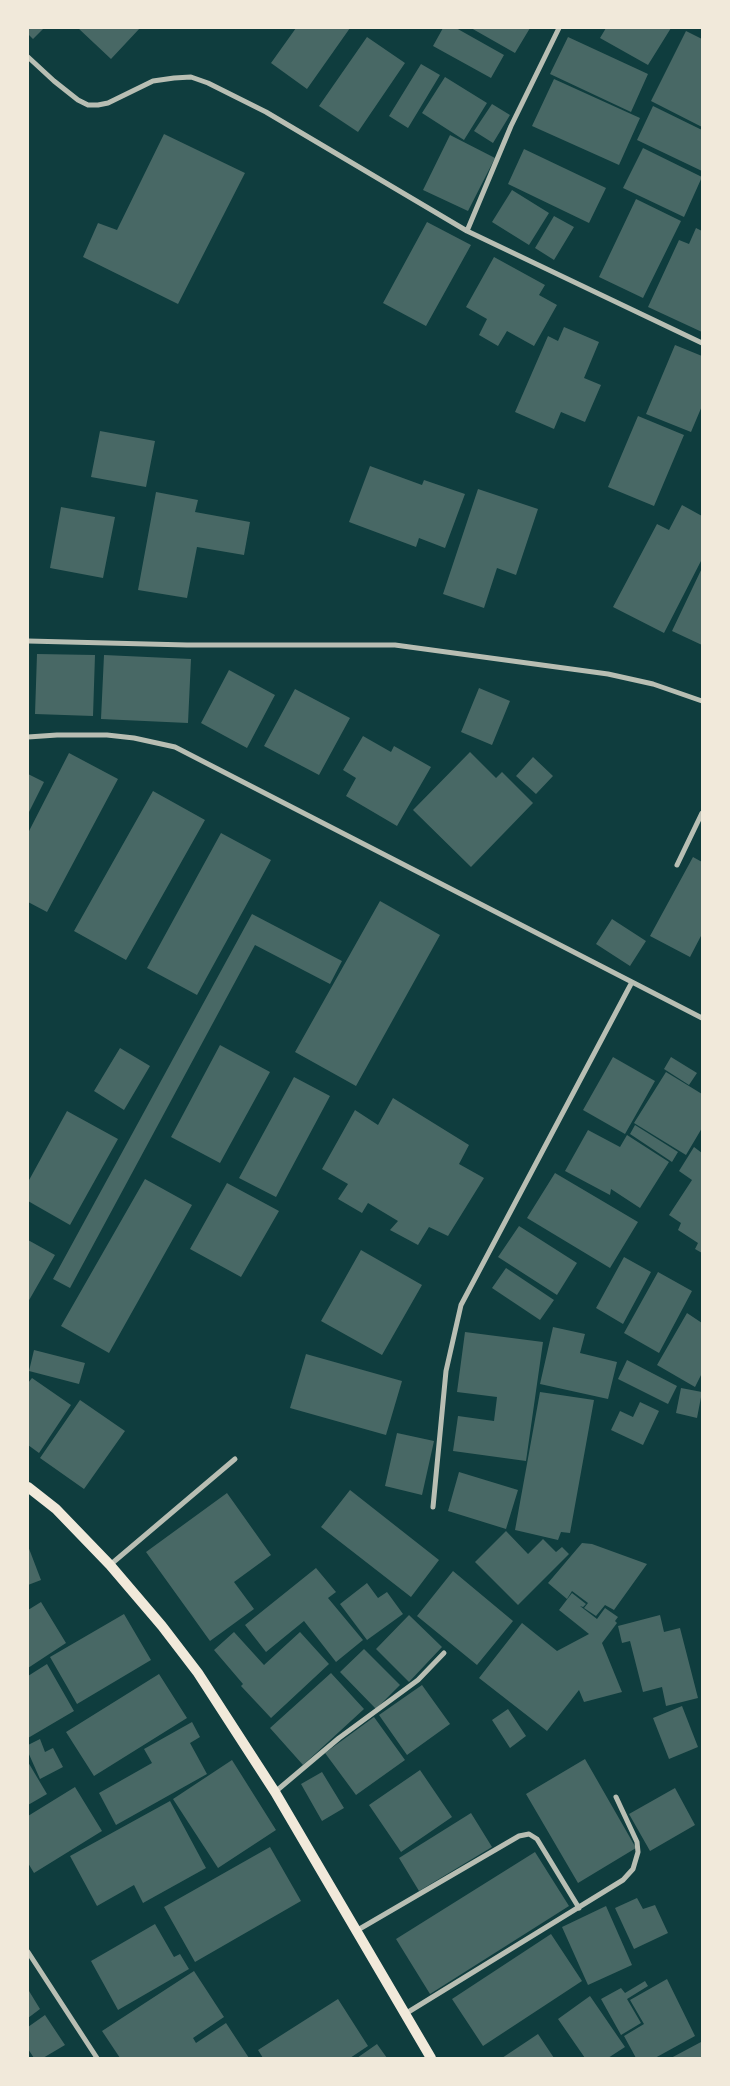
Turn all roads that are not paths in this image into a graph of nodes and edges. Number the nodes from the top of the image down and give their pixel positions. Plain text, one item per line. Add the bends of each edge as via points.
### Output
1 (559, 28) edge
2 (28, 57) edge
3 (467, 231) junction
4 (702, 343) edge
5 (28, 641) edge
6 (702, 701) edge
7 (28, 737) edge
8 (702, 813) edge
9 (677, 865) dead end
10 (632, 982) junction
11 (702, 1018) edge
12 (235, 1459) dead end
13 (28, 1487) edge
14 (433, 1507) dead end
15 (110, 1566) junction
16 (444, 1653) dead end
17 (275, 1792) junction
18 (616, 1797) dead end
19 (579, 1908) junction
20 (356, 1931) junction
21 (28, 1952) edge
22 (406, 2014) junction
23 (97, 2058) edge
24 (431, 2058) edge

1 - 3 street via 511,126
2 - 3 street via 88,105 108,103 153,81 191,77 208,83 266,112
3 - 4 street
5 - 6 street via 187,646 395,646 608,674 653,684
7 - 10 street via 107,735 175,747
8 - 9 street
10 - 11 street
10 - 14 street via 461,1305 446,1371
12 - 15 street
13 - 15 main road via 56,1510
15 - 17 main road via 198,1673
16 - 17 street via 418,1680 339,1738
17 - 20 main road
18 - 19 street via 637,1842 636,1861 623,1880
19 - 20 street via 537,1839 529,1834 518,1836
19 - 22 street
20 - 22 main road
21 - 23 street
22 - 24 main road

